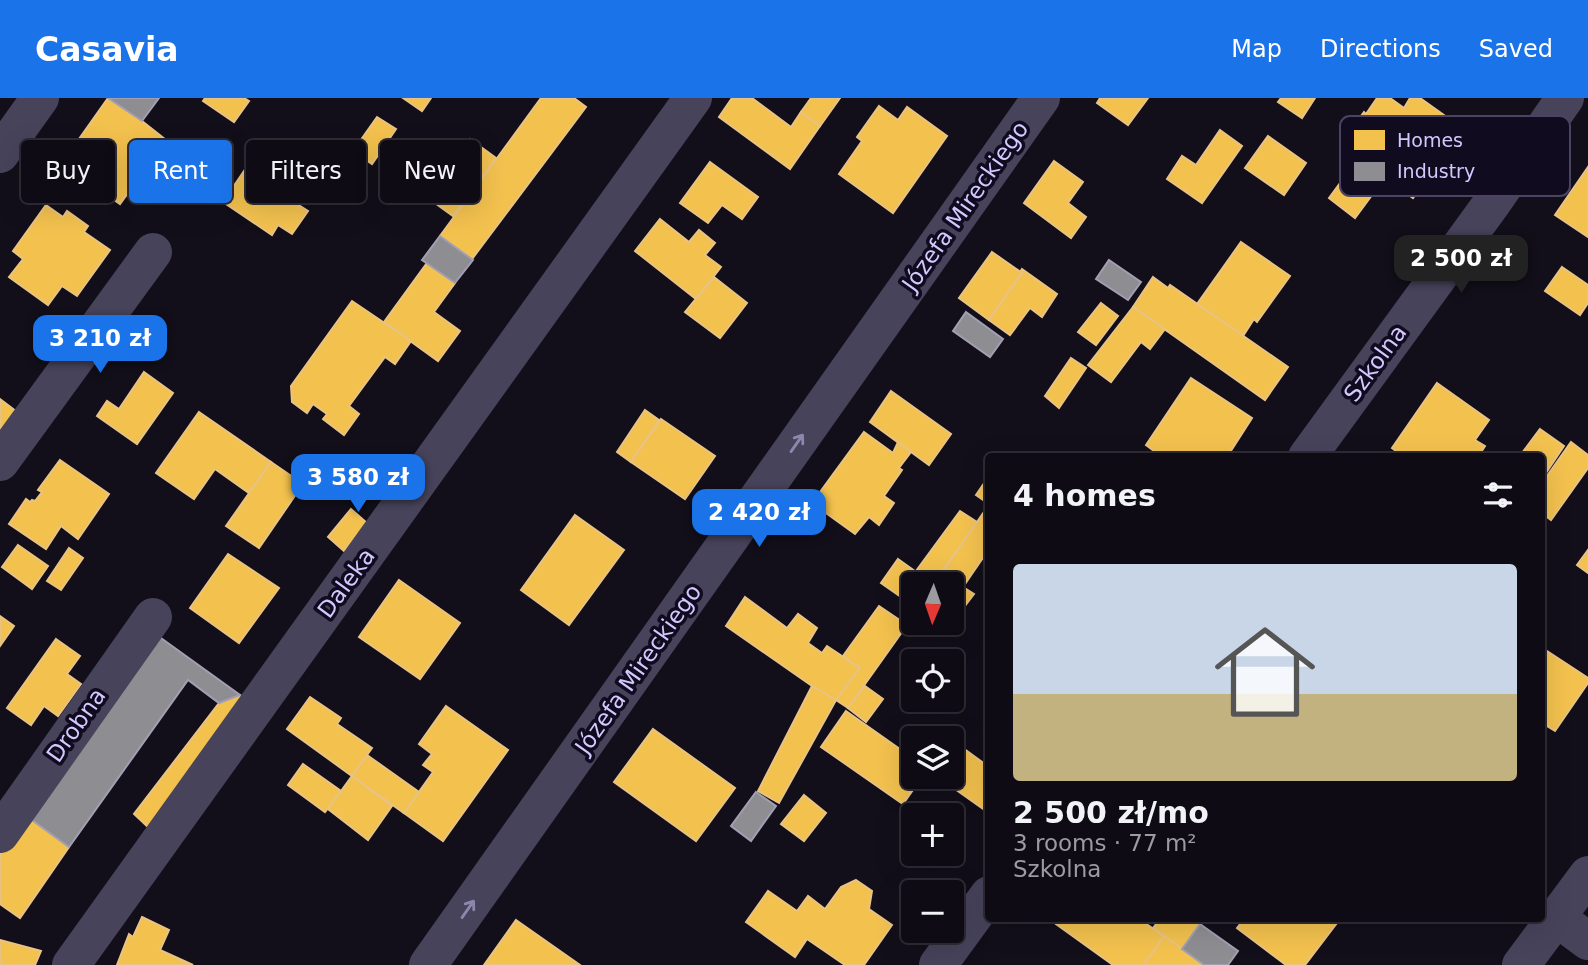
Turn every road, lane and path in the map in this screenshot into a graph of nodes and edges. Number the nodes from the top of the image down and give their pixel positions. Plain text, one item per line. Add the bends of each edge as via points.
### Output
1 (40, 98) edge
2 (693, 98) edge
3 (1041, 98) edge
4 (1565, 98) edge
5 (1552, 116) edge
6 (0, 154) edge
7 (1497, 196) edge
8 (153, 252) dead end
9 (1310, 453) edge
10 (0, 462) edge
11 (153, 617) dead end
12 (0, 834) edge
13 (1588, 876) edge
14 (985, 900) edge
15 (1557, 918) junction
16 (1588, 941) edge
17 (71, 965) edge
18 (428, 965) edge
19 (938, 965) edge
20 (1521, 965) edge

1 - 6 street
2 - 17 street, Daleka
18 -> 3 street, Józefa Mireckiego
4 - 5 street, Szkolna
7 - 9 street, Szkolna
8 - 10 street
11 - 12 street, Drobna
13 - 15 street
14 - 19 street
15 - 16 street
15 - 20 street

